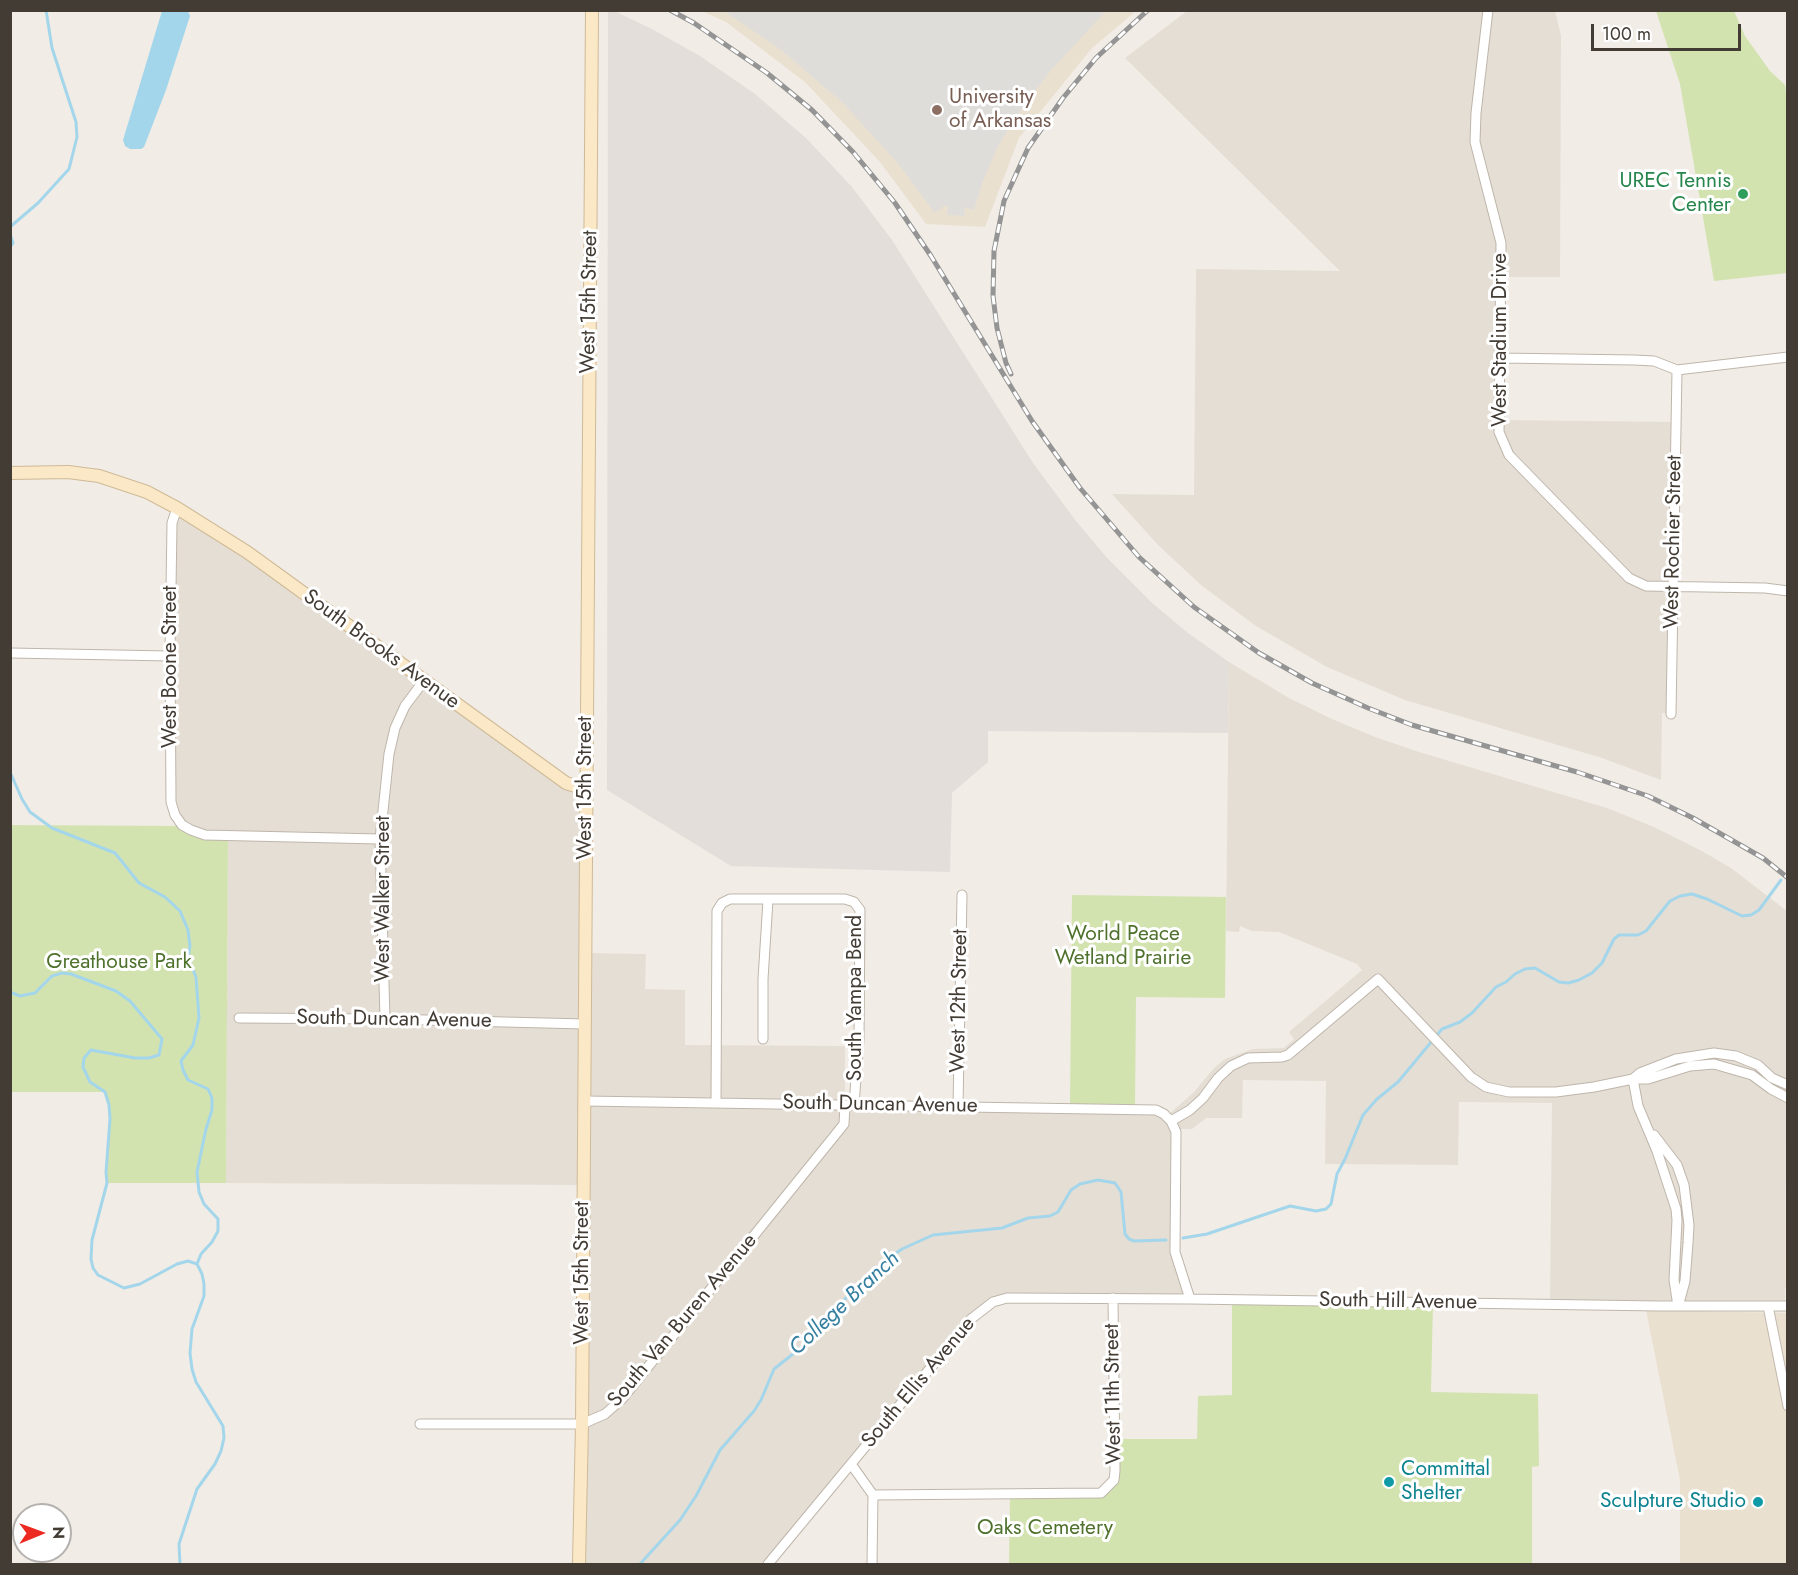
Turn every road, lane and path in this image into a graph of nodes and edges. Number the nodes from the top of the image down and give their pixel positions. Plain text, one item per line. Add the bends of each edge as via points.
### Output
1 (592, 10) edge
2 (1488, 10) edge
3 (1788, 357) edge
4 (1501, 358) junction
5 (1677, 370) junction
6 (10, 473) edge
7 (177, 508) junction
8 (1673, 587) junction
9 (1788, 591) edge
10 (10, 653) edge
11 (170, 656) junction
12 (423, 681) junction
13 (1671, 714) dead end
14 (585, 789) junction
15 (380, 839) junction
16 (962, 895) dead end
17 (768, 900) junction
18 (239, 1018) dead end
19 (385, 1019) junction
20 (585, 1024) junction
21 (763, 1039) dead end
22 (1633, 1079) junction
23 (1788, 1085) edge
24 (1788, 1098) edge
25 (585, 1101) junction
26 (716, 1103) junction
27 (850, 1105) junction
28 (958, 1106) junction
29 (1171, 1121) junction
30 (1648, 1130) junction
31 (1113, 1298) junction
32 (1190, 1299) junction
33 (1678, 1306) junction
34 (1768, 1306) junction
35 (1788, 1306) edge
36 (1788, 1407) edge
37 (420, 1424) dead end
38 (582, 1424) junction
39 (851, 1464) junction
40 (873, 1494) junction
41 (579, 1564) edge
42 (768, 1564) edge
43 (872, 1564) edge

1 - 14 main road, West 15th Street
2 - 4 street, West Stadium Drive via 1475,142 1501,243
3 - 5 street
4 - 5 street via 1654,361
4 - 8 street, West Stadium Drive via 1499,432 1509,455 1629,578 1646,586
5 - 8 street, West Rochier Street
6 - 7 main road, South Brooks Avenue via 99,476 147,492
7 - 11 street, West Boone Street via 172,523
7 - 12 main road, South Brooks Avenue via 247,552
8 - 9 street, West Stadium Drive
8 - 13 street, West Rochier Street
10 - 11 street
11 - 15 street, West Boone Street via 171,802 182,825 205,835
12 - 14 main road, South Brooks Avenue via 566,783
12 - 15 street, West Walker Street via 395,728
14 - 20 main road, West 15th Street
15 - 19 street, West Walker Street
16 - 28 street, West 12th Street
17 - 21 street
17 - 26 street, South Yampa Bend via 730,899 717,911
17 - 27 street, South Yampa Bend via 845,899 860,910 859,1040
18 - 19 street, South Duncan Avenue
19 - 20 street, South Duncan Avenue
20 - 25 main road, West 15th Street
22 - 23 street via 1676,1059 1714,1053 1758,1065 1772,1078
22 - 24 street via 1648,1079 1690,1066 1719,1065 1752,1075
22 - 29 street via 1556,1092 1509,1092 1486,1087 1471,1077 1378,979 1287,1055 1248,1058 1231,1066 1190,1110
22 - 30 street
25 - 26 street, South Duncan Avenue
25 - 38 main road, West 15th Street
26 - 27 street, South Duncan Avenue
27 - 28 street, South Duncan Avenue
27 - 38 street, South Van Buren Avenue via 844,1124 622,1399 604,1414
28 - 29 street, South Duncan Avenue via 1156,1110
29 - 32 street via 1176,1132 1175,1252
30 - 33 street via 1676,1209 1674,1280
30 - 33 street via 1677,1165 1684,1185 1689,1225 1685,1281
31 - 32 street, South Ellis Avenue
31 - 39 street, South Ellis Avenue via 1022,1297 987,1306 970,1319
31 - 40 street, West 11th Street via 1115,1471 1108,1488 1094,1494
32 - 33 street, South Hill Avenue
33 - 34 street, South Hill Avenue
34 - 35 street, South Hill Avenue
34 - 36 street
37 - 38 street, South Van Buren Avenue
38 - 41 main road, West 15th Street
39 - 40 street
39 - 42 street, South Ellis Avenue
40 - 43 street

